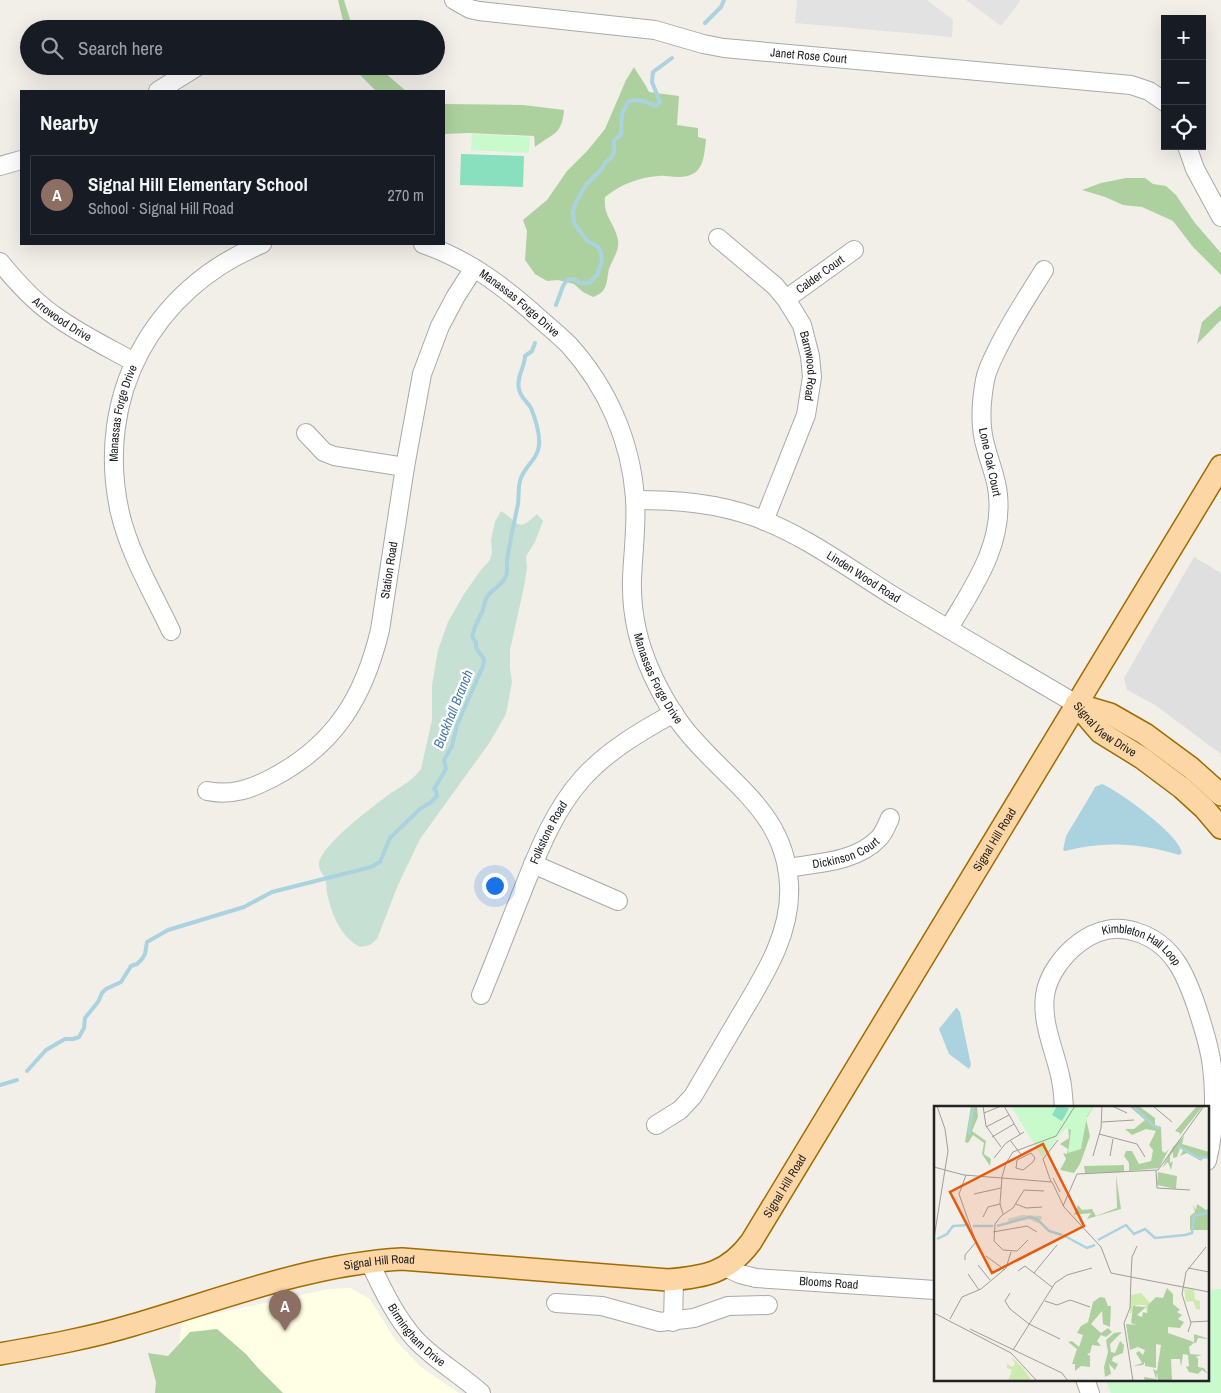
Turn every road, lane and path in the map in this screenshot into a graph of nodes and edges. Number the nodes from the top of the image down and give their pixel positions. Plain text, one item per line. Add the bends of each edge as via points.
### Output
1 (454, 0) edge
2 (184, 75) edge
3 (160, 90) edge
4 (1161, 99) edge
5 (1188, 150) edge
6 (20, 160) edge
7 (0, 166) edge
8 (1221, 217) edge
9 (718, 238) dead end
10 (259, 245) edge
11 (425, 245) edge
12 (854, 250) dead end
13 (0, 262) edge
14 (474, 268) junction
15 (1044, 270) dead end
16 (786, 299) junction
17 (134, 362) junction
18 (306, 434) dead end
19 (1221, 466) edge
20 (405, 467) junction
21 (635, 500) junction
22 (764, 521) junction
23 (949, 628) junction
24 (171, 631) dead end
25 (1076, 704) junction
26 (674, 713) junction
27 (207, 791) dead end
28 (1221, 795) edge
29 (890, 818) dead end
30 (1221, 828) edge
31 (533, 864) junction
32 (787, 868) junction
33 (618, 901) dead end
34 (481, 995) dead end
35 (1217, 1066) edge
36 (1064, 1106) edge
37 (656, 1125) dead end
38 (1208, 1155) edge
39 (369, 1261) junction
40 (725, 1267) junction
41 (674, 1280) junction
42 (934, 1290) edge
43 (556, 1303) dead end
44 (768, 1305) dead end
45 (673, 1322) junction
46 (0, 1354) edge
47 (1085, 1380) edge
48 (481, 1393) edge
49 (1090, 1393) edge

1 - 4 street, Janet Rose Court via 479,11 655,30 724,48 1130,85 1150,90
2 - 3 street
5 - 8 street
6 - 7 street
9 - 16 street, Barnwood Road
10 - 17 street, Manassas Forge Drive via 220,264 184,292 150,333
11 - 14 street, Manassas Forge Drive
12 - 16 street, Calder Court
13 - 17 street, Arrowood Drive via 30,295 57,318
14 - 20 street, Station Road via 452,303 430,350 417,398
14 - 21 street, Manassas Forge Drive via 510,293 567,344 585,365 608,402 622,434 629,456
15 - 23 street, Lone Oak Court via 1006,333 986,377 981,417 998,495 997,525 985,566
16 - 22 street, Barnwood Road via 806,336 810,356 810,394 806,415
17 - 24 street, Manassas Forge Drive via 117,416 116,487 120,514 134,555
18 - 20 street via 324,452 334,456
19 - 25 main road, Signal Hill Road
20 - 27 street, Station Road via 380,630 365,679 351,707 324,742 286,771 250,788 220,794
21 - 22 street, Linden Wood Road via 690,502 720,507
21 - 26 street, Manassas Forge Drive via 633,612 640,647
22 - 23 street, Linden Wood Road via 823,551
23 - 25 street, Linden Wood Road
25 - 28 main road, Signal View Drive via 1110,714 1145,734
25 - 30 main road, Signal View Drive via 1100,732 1182,788
25 - 40 main road, Signal Hill Road via 751,1242
26 - 31 street, Folkstone Road via 646,728 596,765 563,803
26 - 32 street, Manassas Forge Drive via 696,742 755,801 769,820
29 - 32 street, Dickinson Court via 880,837 859,852
31 - 33 street
31 - 34 street, Folkstone Road
32 - 37 street, Manassas Forge Drive via 789,901 786,918 769,967 693,1096 680,1110
35 - 36 street, Kimbleton Hall Loop via 1184,973 1175,958 1144,934 1130,930 1100,931 1075,946 1058,966 1045,996 1045,1013
35 - 38 street, Kimbleton Hall Loop
39 - 41 main road, Signal Hill Road via 402,1259
39 - 46 main road, Signal Hill Road via 315,1271 131,1326
39 - 48 street, Birmingham Drive via 398,1316 416,1340
40 - 41 main road, Signal Hill Road via 711,1274
40 - 42 street, Blooms Road via 756,1278
41 - 45 street
43 - 45 street via 602,1306 652,1321
44 - 45 street via 728,1306
47 - 49 street

